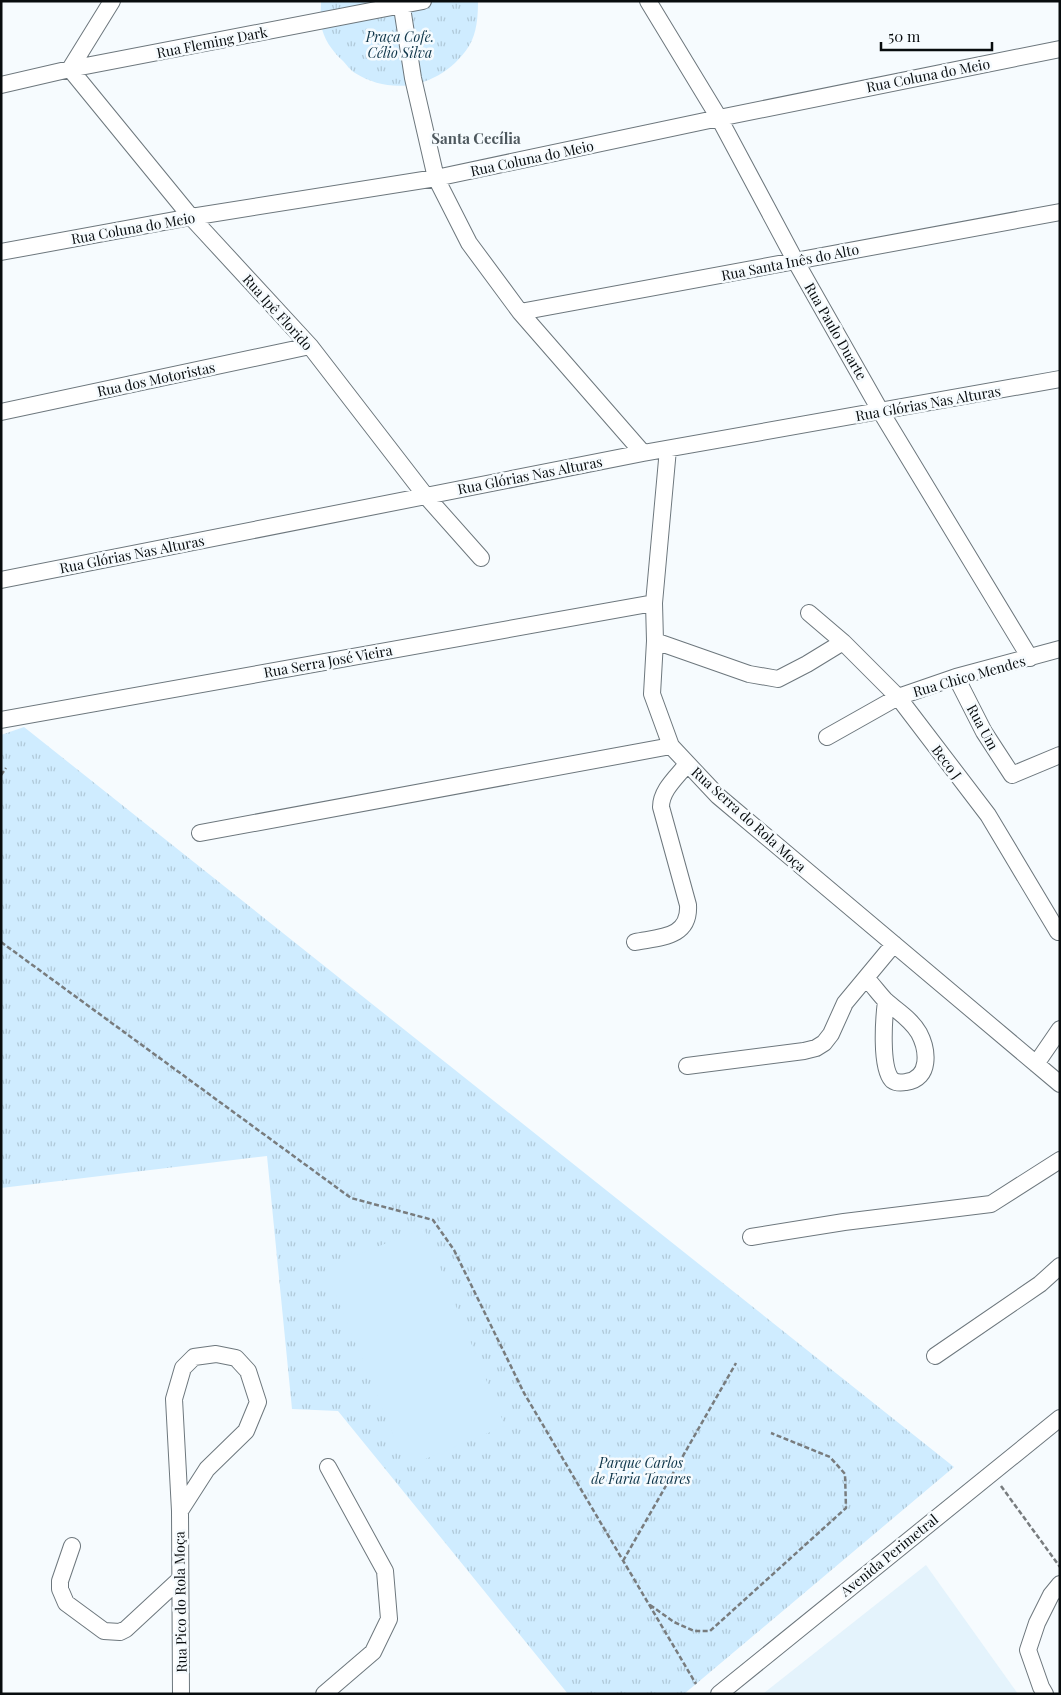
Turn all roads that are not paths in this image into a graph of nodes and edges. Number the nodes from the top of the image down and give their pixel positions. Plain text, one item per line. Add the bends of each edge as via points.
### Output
1 (112, 1) edge
2 (423, 1) edge
3 (648, 1) edge
4 (401, 3) edge
5 (1060, 49) edge
6 (70, 69) junction
7 (1, 85) edge
8 (719, 118) junction
9 (436, 178) junction
10 (1060, 212) edge
11 (191, 217) junction
12 (1, 252) edge
13 (796, 262) junction
14 (520, 312) junction
15 (310, 346) junction
16 (1060, 379) edge
17 (1, 412) edge
18 (881, 412) junction
19 (668, 449) junction
20 (643, 453) junction
21 (425, 495) junction
22 (481, 558) dead end
23 (1, 580) edge
24 (654, 603) junction
25 (808, 613) dead end
26 (655, 641) junction
27 (843, 642) junction
28 (1060, 649) edge
29 (1030, 658) junction
30 (956, 677) junction
31 (898, 697) junction
32 (1, 720) edge
33 (827, 737) dead end
34 (670, 746) junction
35 (1060, 755) edge
36 (687, 764) junction
37 (200, 833) dead end
38 (1058, 932) dead end
39 (635, 942) dead end
40 (894, 944) junction
41 (866, 978) junction
42 (886, 1001) dead end
43 (1060, 1029) edge
44 (1036, 1064) junction
45 (687, 1066) dead end
46 (1060, 1084) edge
47 (1060, 1160) edge
48 (751, 1236) dead end
49 (1060, 1266) edge
50 (935, 1356) dead end
51 (1060, 1418) edge
52 (328, 1466) dead end
53 (180, 1510) junction
54 (72, 1546) dead end
55 (180, 1579) junction
56 (1060, 1584) edge
57 (181, 1694) edge
58 (324, 1694) edge
59 (719, 1694) edge
60 (1045, 1694) edge

1 - 6 street
2 - 4 street, Rua Fleming Dark
3 - 8 street, Rua Paulo Duarte
4 - 6 street, Rua Fleming Dark
4 - 9 street via 413,78
5 - 8 street, Rua Coluna do Meio
6 - 7 street, Rua Fleming Dark
6 - 11 street, Rua Ipê Florido
8 - 9 street, Rua Coluna do Meio
8 - 13 street, Rua Paulo Duarte
9 - 11 street, Rua Coluna do Meio
9 - 14 street via 469,243
10 - 13 street, Rua Santa Inês do Alto
11 - 12 street, Rua Coluna do Meio
11 - 15 street, Rua Ipê Florido
13 - 14 street, Rua Santa Inês do Alto
13 - 18 street, Rua Paulo Duarte
14 - 20 street
15 - 17 street, Rua dos Motoristas
15 - 21 street, Rua Ipê Florido
16 - 18 street, Rua Glórias Nas Alturas
18 - 19 street, Rua Glórias Nas Alturas
18 - 29 street, Rua Paulo Duarte
19 - 20 street, Rua Glórias Nas Alturas
19 - 24 street, Rua Serra do Rola Moça
20 - 21 street, Rua Glórias Nas Alturas
21 - 22 street, Rua Ipê Florido
21 - 23 street, Rua Glórias Nas Alturas
24 - 26 street, Rua Serra do Rola Moça
24 - 32 street, Rua Serra José Vieira
25 - 27 street, Beco J
26 - 27 street via 749,674 778,679
26 - 34 street, Rua Serra do Rola Moça via 652,694
27 - 31 street, Beco J
28 - 29 street, Rua Chico Mendes
29 - 30 street, Rua Chico Mendes
30 - 31 street, Rua Chico Mendes
30 - 35 street, Rua Um via 984,732 1012,775
31 - 33 street, Rua Chico Mendes
31 - 38 street, Beco J via 988,815
34 - 36 street, Rua Serra do Rola Moça
34 - 37 street
36 - 39 street via 664,793 661,807 688,905 688,916 685,924 673,935
36 - 40 street, Rua Serra do Rola Moça via 718,796
40 - 41 street
40 - 44 street, Rua Serra do Rola Moça
41 - 42 street
41 - 45 street via 846,1003 831,1034 816,1048
43 - 44 street
44 - 46 street, Rua Serra do Rola Moça
47 - 48 street via 991,1204
49 - 50 street via 1040,1284
51 - 59 street, Avenida Perimetral
52 - 58 street via 385,1571 389,1619 373,1652
53 - 53 street, Rua Pico do Rola Moça via 174,1399 183,1368 194,1357 216,1354 236,1358 248,1372 258,1402 246,1431 207,1469
53 - 55 street, Rua Pico do Rola Moça
54 - 55 street via 60,1581 62,1595 66,1603 104,1631 126,1629
55 - 57 street, Rua Pico do Rola Moça
56 - 60 street via 1037,1623 1028,1650

